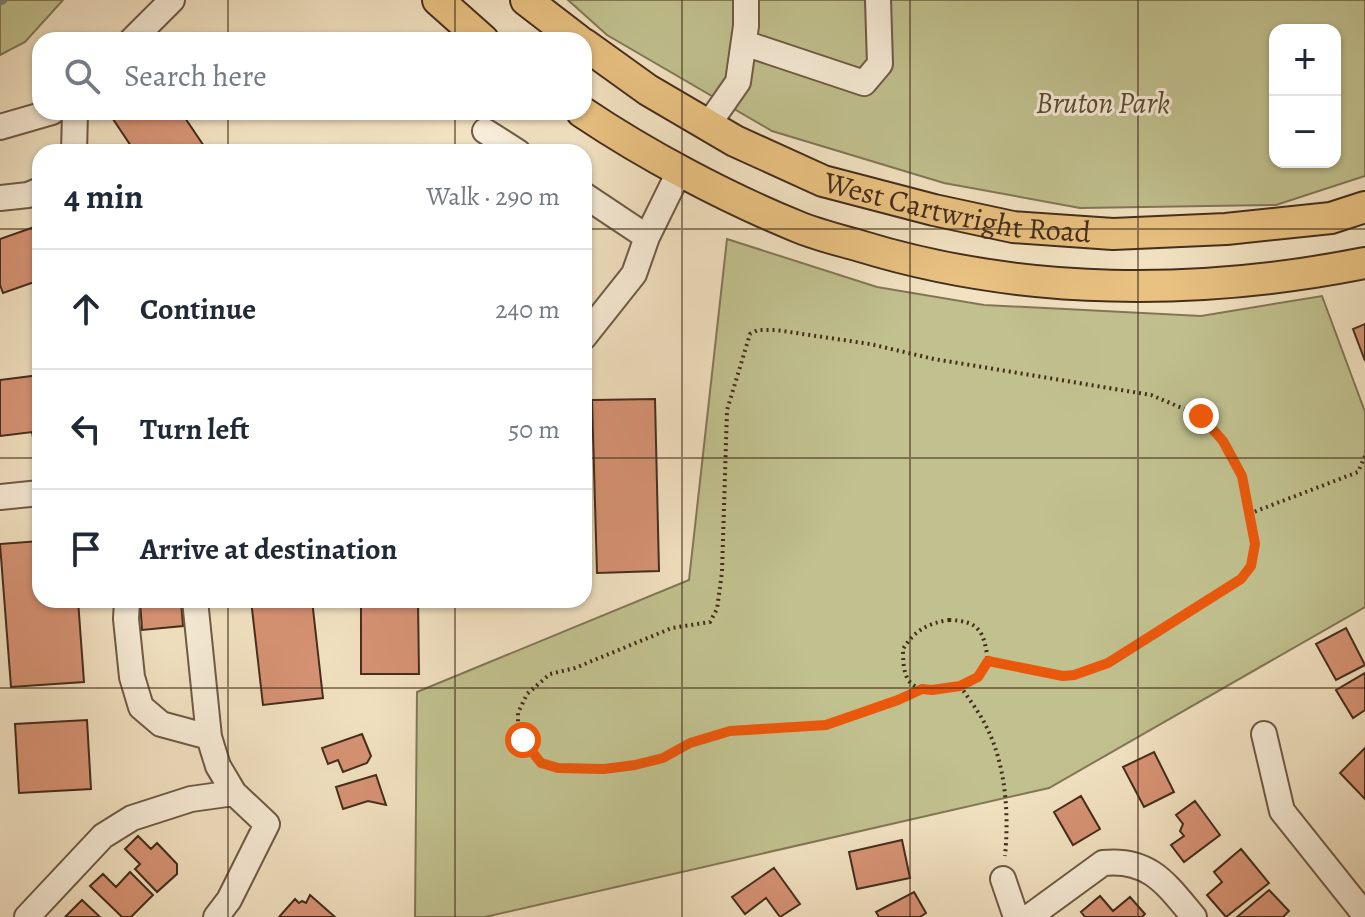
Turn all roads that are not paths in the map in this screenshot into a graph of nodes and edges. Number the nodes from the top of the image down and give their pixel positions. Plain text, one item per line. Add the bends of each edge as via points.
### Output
1 (172, 0) edge
2 (438, 0) edge
3 (526, 0) edge
4 (746, 0) edge
5 (878, 0) edge
6 (140, 32) edge
7 (474, 32) edge
8 (567, 32) edge
9 (744, 43) junction
10 (592, 50) edge
11 (32, 118) edge
12 (592, 119) edge
13 (75, 120) edge
14 (708, 125) junction
15 (0, 127) edge
16 (485, 131) dead end
17 (74, 144) edge
18 (505, 144) edge
19 (680, 170) junction
20 (32, 193) edge
21 (0, 198) edge
22 (592, 200) edge
23 (1365, 207) edge
24 (647, 237) junction
25 (1365, 263) edge
26 (592, 327) edge
27 (32, 494) edge
28 (0, 497) edge
29 (127, 608) edge
30 (196, 608) edge
31 (1264, 734) dead end
32 (209, 737) junction
33 (234, 793) junction
34 (1003, 879) road end
35 (1365, 915) edge
36 (27, 917) edge
37 (216, 917) edge
38 (1016, 917) edge
39 (1029, 917) edge
40 (1194, 917) edge

1 - 6 street
2 - 7 main road
3 - 8 main road
4 - 9 street
5 - 9 street via 880,64 864,83
9 - 14 street via 738,82
10 - 14 main road, West Cartwright Road
11 - 15 street
12 - 19 main road, West Cartwright Road
13 - 17 street
14 - 19 main road
14 - 23 main road, West Cartwright Road via 823,181 1013,227 1113,234 1226,229 1331,218
16 - 18 street
19 - 24 street
19 - 25 main road, West Cartwright Road via 798,227 964,273 1101,286 1179,286 1257,281
20 - 21 street
22 - 24 street
24 - 26 street via 634,274
27 - 28 street
29 - 32 street via 132,677 141,707 161,724
30 - 32 street
31 - 35 street via 1282,811
32 - 33 street
33 - 36 street via 191,799 132,818 103,836
33 - 37 street via 267,824
34 - 38 street
39 - 40 street via 1103,863 1117,862 1151,871

